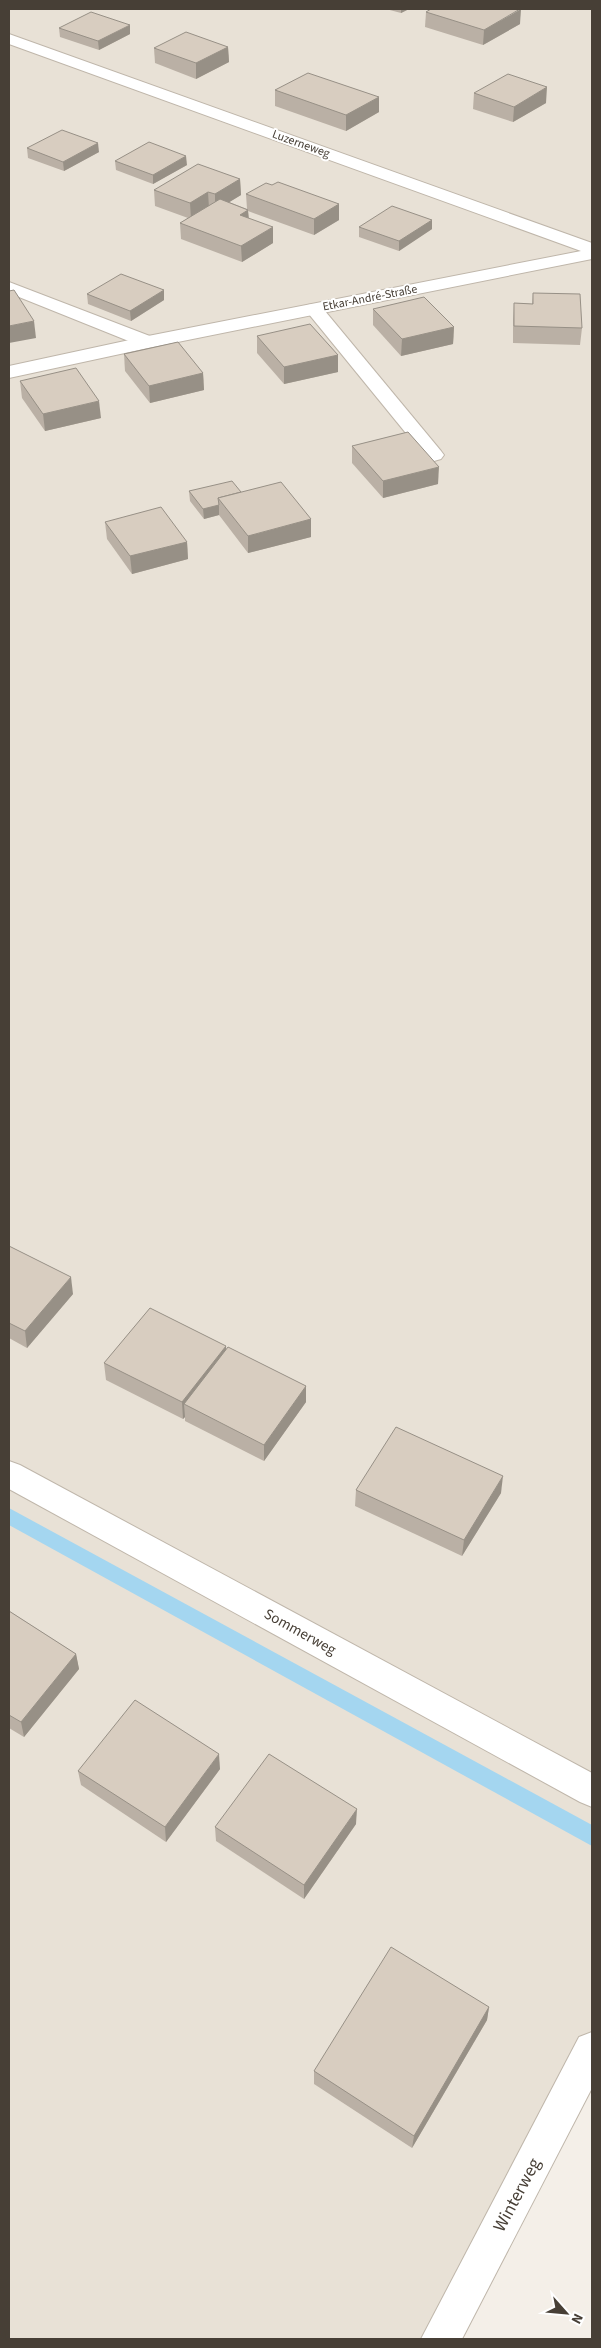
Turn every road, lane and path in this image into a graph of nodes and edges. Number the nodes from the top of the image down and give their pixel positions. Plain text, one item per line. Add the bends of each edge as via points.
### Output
1 (9, 39) edge
2 (592, 250) edge
3 (592, 254) edge
4 (9, 287) edge
5 (314, 309) junction
6 (148, 342) junction
7 (9, 372) edge
8 (434, 454) dead end
9 (9, 1474) edge
10 (592, 1791) edge
11 (592, 2050) edge
12 (441, 2339) edge

1 - 2 street, Luzerneweg
3 - 5 street, Etkar-André-Straße
4 - 6 street
5 - 6 street, Etkar-André-Straße
5 - 8 street
6 - 7 street, Etkar-André-Straße
9 - 10 street, Sommerweg
11 - 12 street, Winterweg

